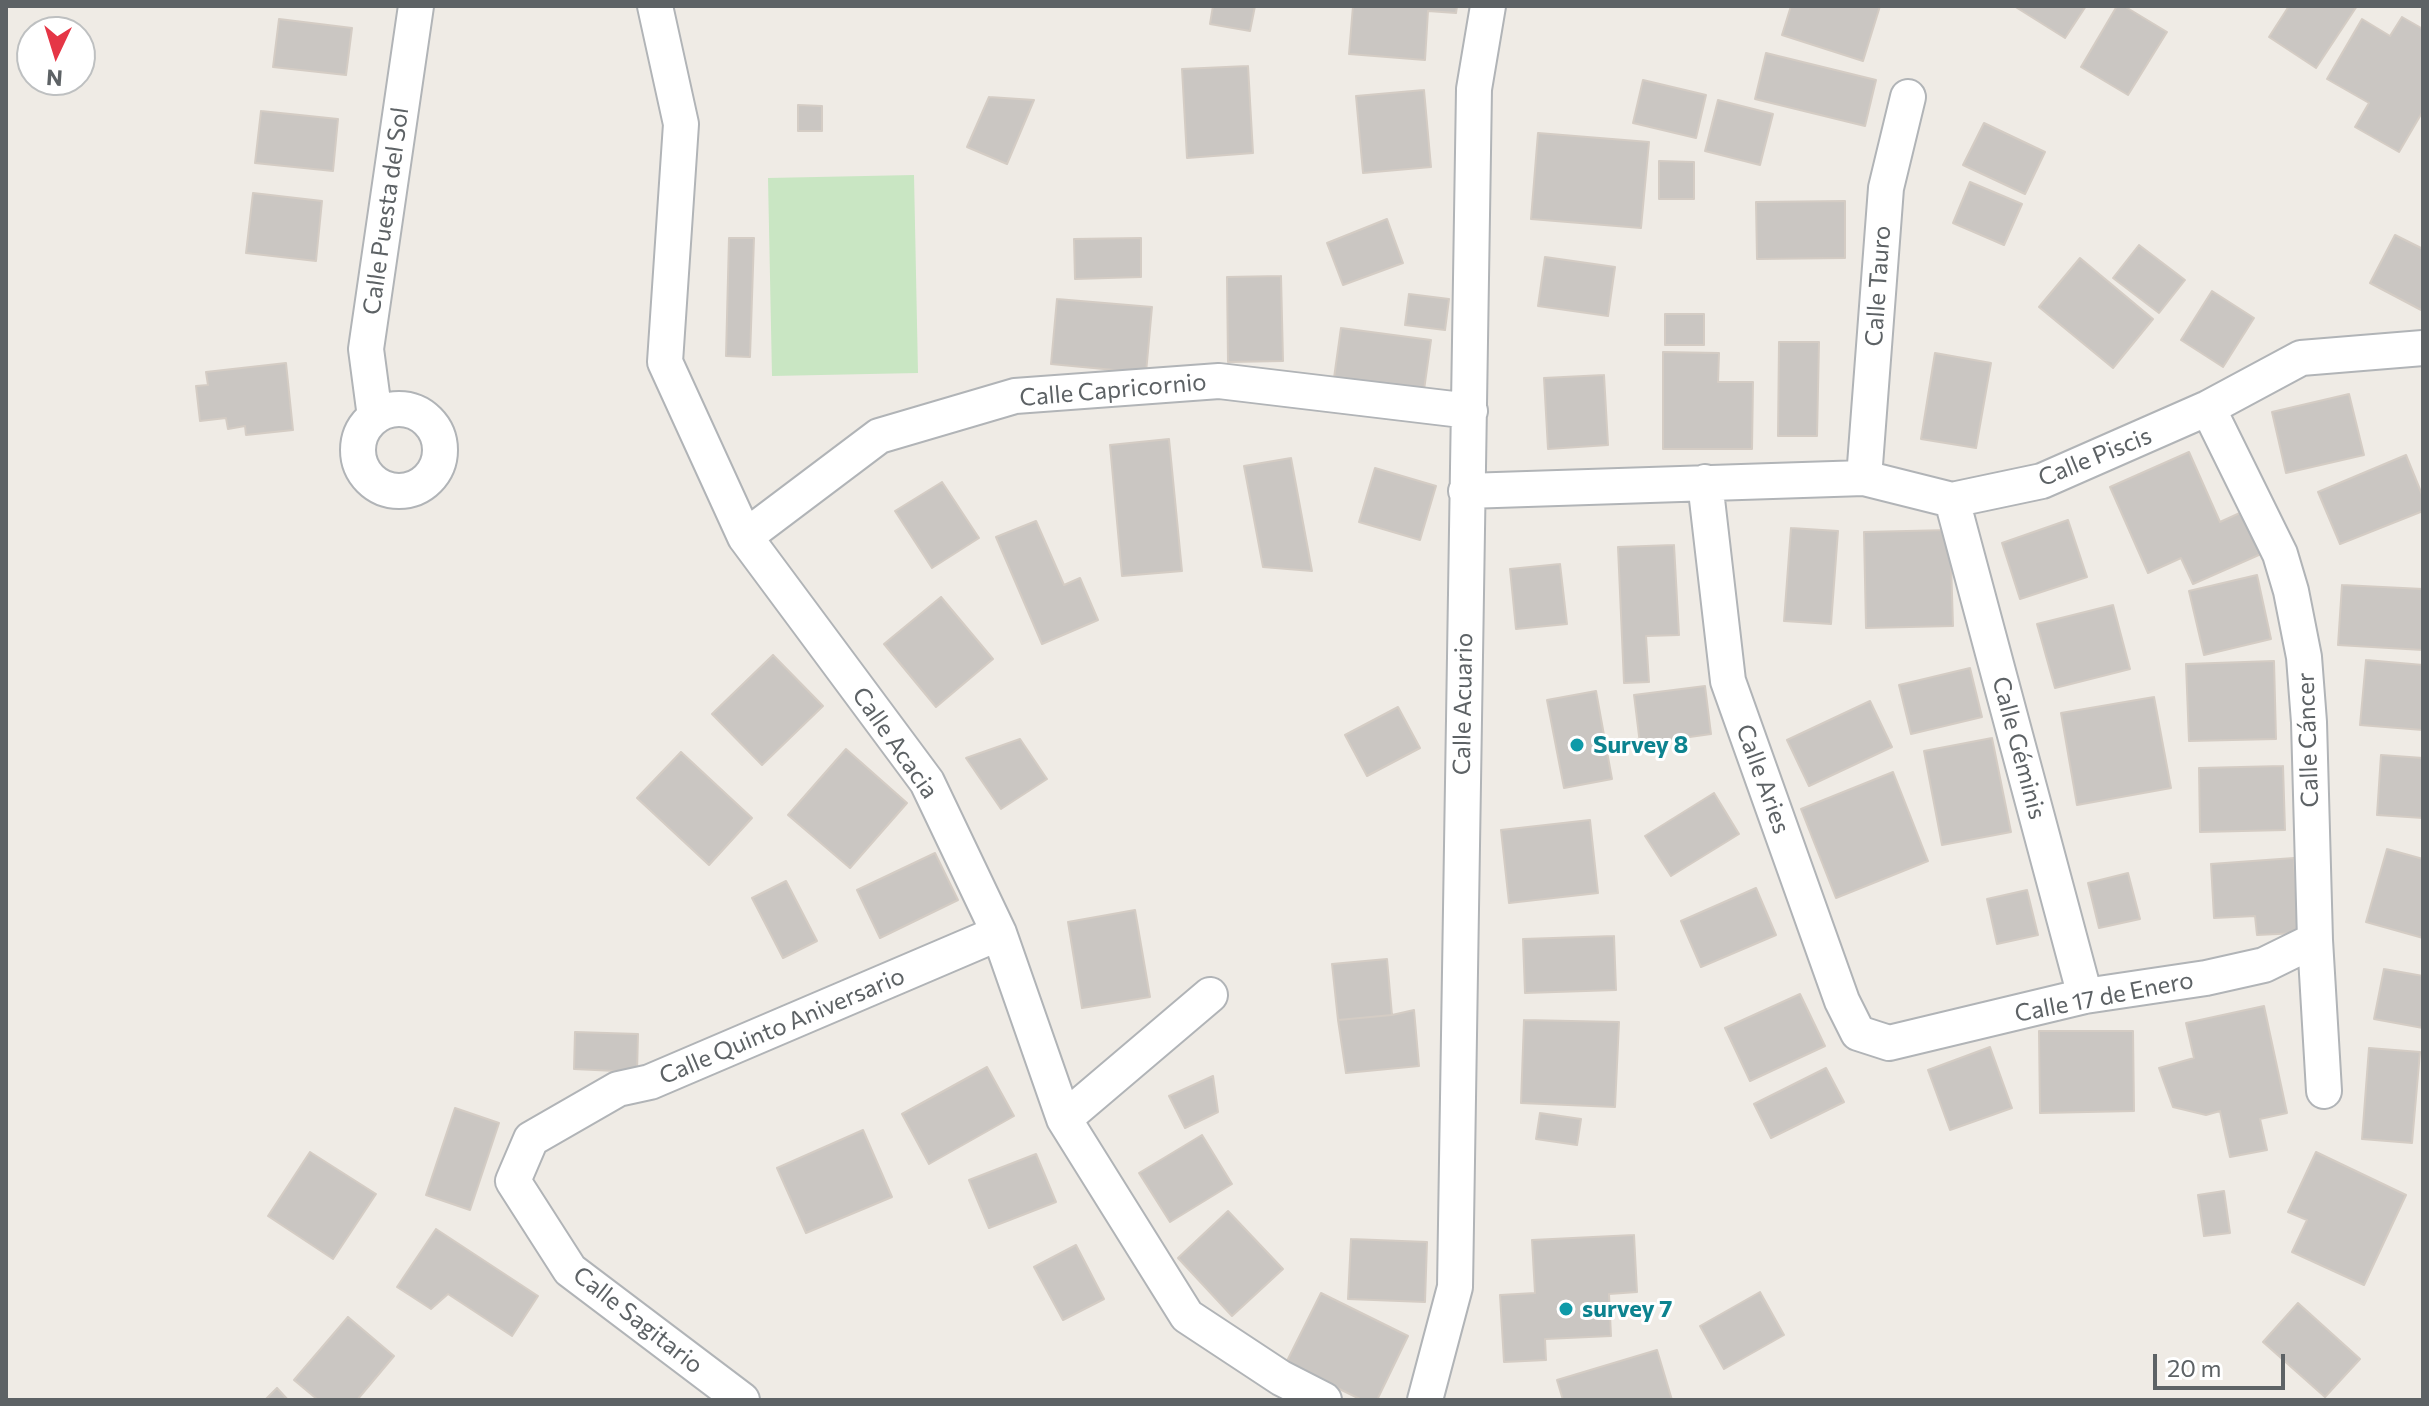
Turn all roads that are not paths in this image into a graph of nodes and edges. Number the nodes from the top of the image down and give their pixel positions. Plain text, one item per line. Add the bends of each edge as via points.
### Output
1 (416, 6) edge
2 (655, 6) edge
3 (1488, 6) edge
4 (1908, 97) dead end
5 (2423, 348) edge
6 (2208, 408) junction
7 (1470, 411) junction
8 (375, 417) dead end
9 (1864, 478) junction
10 (1705, 482) junction
11 (1466, 491) junction
12 (1952, 500) junction
13 (745, 537) junction
14 (999, 933) junction
15 (2315, 940) junction
16 (1210, 995) dead end
17 (2085, 996) junction
18 (1889, 1043) joint
19 (2324, 1091) dead end
20 (566, 1119) joint
21 (1064, 1119) junction
22 (742, 1400) edge
23 (1324, 1400) edge
24 (1425, 1400) edge

1 - 8 street, Calle Puesta del Sol via 366,349
2 - 13 street, Calle Acacia via 681,124 665,362
3 - 7 street, Calle Acuario via 1474,89
4 - 9 street, Calle Tauro via 1886,188
5 - 6 street, Calle Piscis via 2301,358
6 - 12 street, Calle Piscis via 2042,481
6 - 15 street, Calle Cáncer via 2280,554 2302,644
7 - 11 street, Calle Acuario
7 - 13 street, Calle Capricornio via 1219,381 1015,396 879,436
9 - 10 street, Calle Piscis
9 - 12 street, Calle Piscis
10 - 11 street, Calle Piscis
10 - 18 street, Calle Aries via 1728,681 1842,1001 1858,1033
11 - 24 street, Calle Acuario via 1455,1287
12 - 17 street, Calle Géminis
13 - 14 street, Calle Acacia via 927,782
14 - 20 street, Calle Quinto Aniversario via 650,1082 618,1089
14 - 21 street, Calle Acacia
15 - 17 street, Calle 17 de Enero via 2264,965
15 - 19 street, Calle Cáncer
16 - 21 street
17 - 18 street, Calle 17 de Enero
20 - 22 street, Calle Sagitario via 531,1139 513,1181 521,1194 570,1270
21 - 23 street, Calle Acacia via 1187,1316

